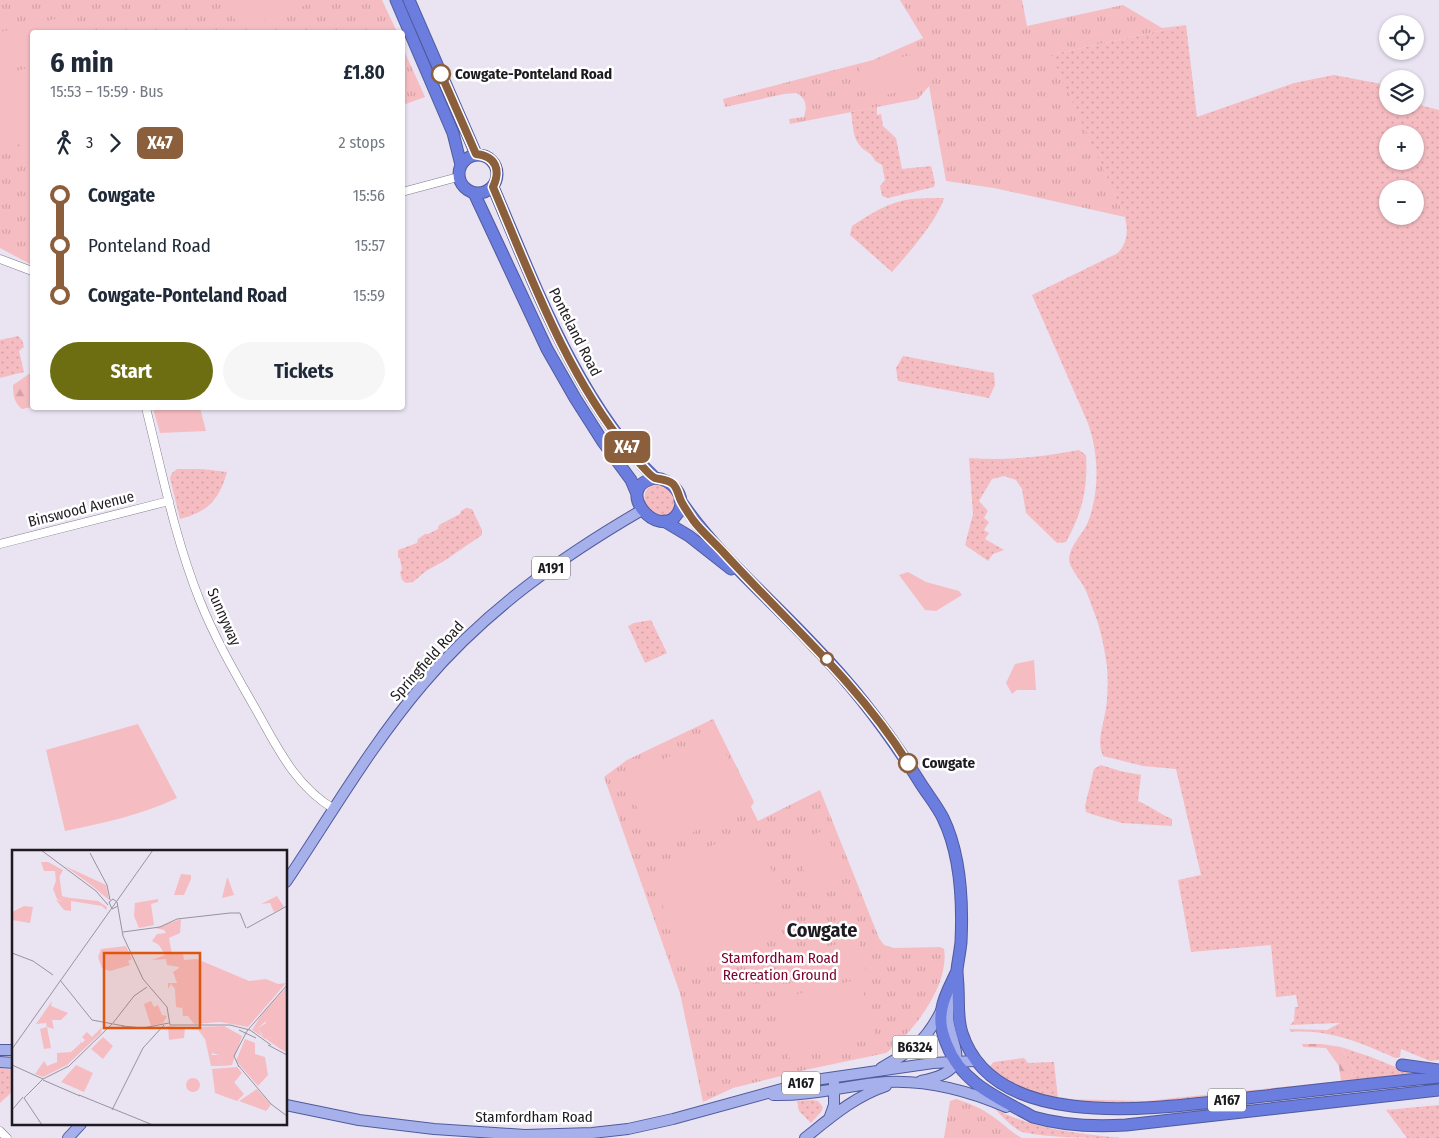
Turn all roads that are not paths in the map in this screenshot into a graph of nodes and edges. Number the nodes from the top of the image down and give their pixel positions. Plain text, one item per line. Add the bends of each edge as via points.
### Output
1 (396, 0) edge
2 (408, 0) edge
3 (476, 154) junction
4 (460, 165) junction
5 (458, 177) junction
6 (493, 187) junction
7 (405, 191) edge
8 (474, 194) junction
9 (0, 260) edge
10 (30, 271) edge
11 (146, 410) edge
12 (655, 478) junction
13 (637, 494) junction
14 (680, 500) junction
15 (169, 501) junction
16 (642, 510) junction
17 (664, 521) junction
18 (0, 544) edge
19 (756, 588) junction
20 (334, 809) junction
21 (288, 879) edge
22 (957, 971) junction
23 (958, 987) junction
24 (942, 1010) junction
25 (975, 1061) junction
26 (955, 1062) junction
27 (1402, 1065) dead end
28 (1439, 1070) edge
29 (875, 1071) junction
30 (1439, 1076) edge
31 (898, 1082) junction
32 (915, 1082) junction
33 (836, 1083) junction
34 (848, 1086) junction
35 (1439, 1090) edge
36 (762, 1095) junction
37 (288, 1101) edge
38 (288, 1105) edge
39 (845, 1107) junction
40 (304, 1108) junction
41 (1033, 1117) junction
42 (829, 1119) junction
43 (79, 1126) edge
44 (0, 1131) edge
45 (7, 1138) edge
46 (68, 1138) edge
47 (805, 1138) edge

1 - 4 highway via 452,132
2 - 3 highway
3 - 4 highway
3 - 6 highway, Ponteland Road / A167 via 495,164 497,178
4 - 5 highway
5 - 7 street
5 - 8 highway, Ponteland Road via 465,189
6 - 8 highway
6 - 12 highway, Ponteland Road / A167 via 556,334 611,426
8 - 13 highway, Ponteland Road via 547,349
9 - 10 street
11 - 15 street, Sunnyway
12 - 13 highway via 641,484
12 - 14 highway, A167 via 665,479 673,485
13 - 16 highway
14 - 17 highway via 679,511
14 - 19 highway, A167
15 - 18 street, Binswood Avenue
15 - 20 street, Sunnyway via 200,600 221,648 297,779
16 - 17 highway, A167 via 652,519
16 - 20 main road, Springfield Road / A191 via 538,576 451,654 388,728
17 - 19 highway, A167 via 689,536
19 - 22 highway, A167 via 818,650 865,704 942,818 958,863 961,942
20 - 21 main road, Springfield Road / A191
22 - 23 highway, A167
22 - 24 highway, A167
23 - 25 highway, A167 via 961,1032
23 - 26 main road, A167 via 949,1009 950,1030 957,1048
24 - 26 highway, A167 via 942,1032
24 - 29 main road, B6324 via 922,1041 904,1056
25 - 26 main road, Stamfordham Road / A167
25 - 30 highway, A167 via 993,1080 1017,1095 1083,1112 1161,1108
26 - 29 main road, Stamfordham Road / A167
26 - 32 main road, B6324 via 949,1071
26 - 41 highway, A167 via 976,1084
27 - 28 highway
29 - 33 main road, Stamfordham Road / A167
31 - 32 main road, A167
31 - 34 main road, A167
31 - 39 main road via 873,1090
32 - 41 main road, A167 via 964,1091
33 - 34 main road
33 - 36 main road, Stamfordham Road / A167 via 793,1094
33 - 36 main road, Stamfordham Road / A167 via 801,1083
33 - 42 main road
34 - 39 main road
35 - 41 highway, A167 via 1103,1126 1058,1123
36 - 40 main road, Stamfordham Road / A167 via 642,1126 556,1135 424,1128 359,1120
37 - 40 main road, Stamfordham Road / A167
38 - 40 main road, Stamfordham Road / A167
39 - 42 main road
42 - 47 main road
43 - 46 main road
44 - 45 street

